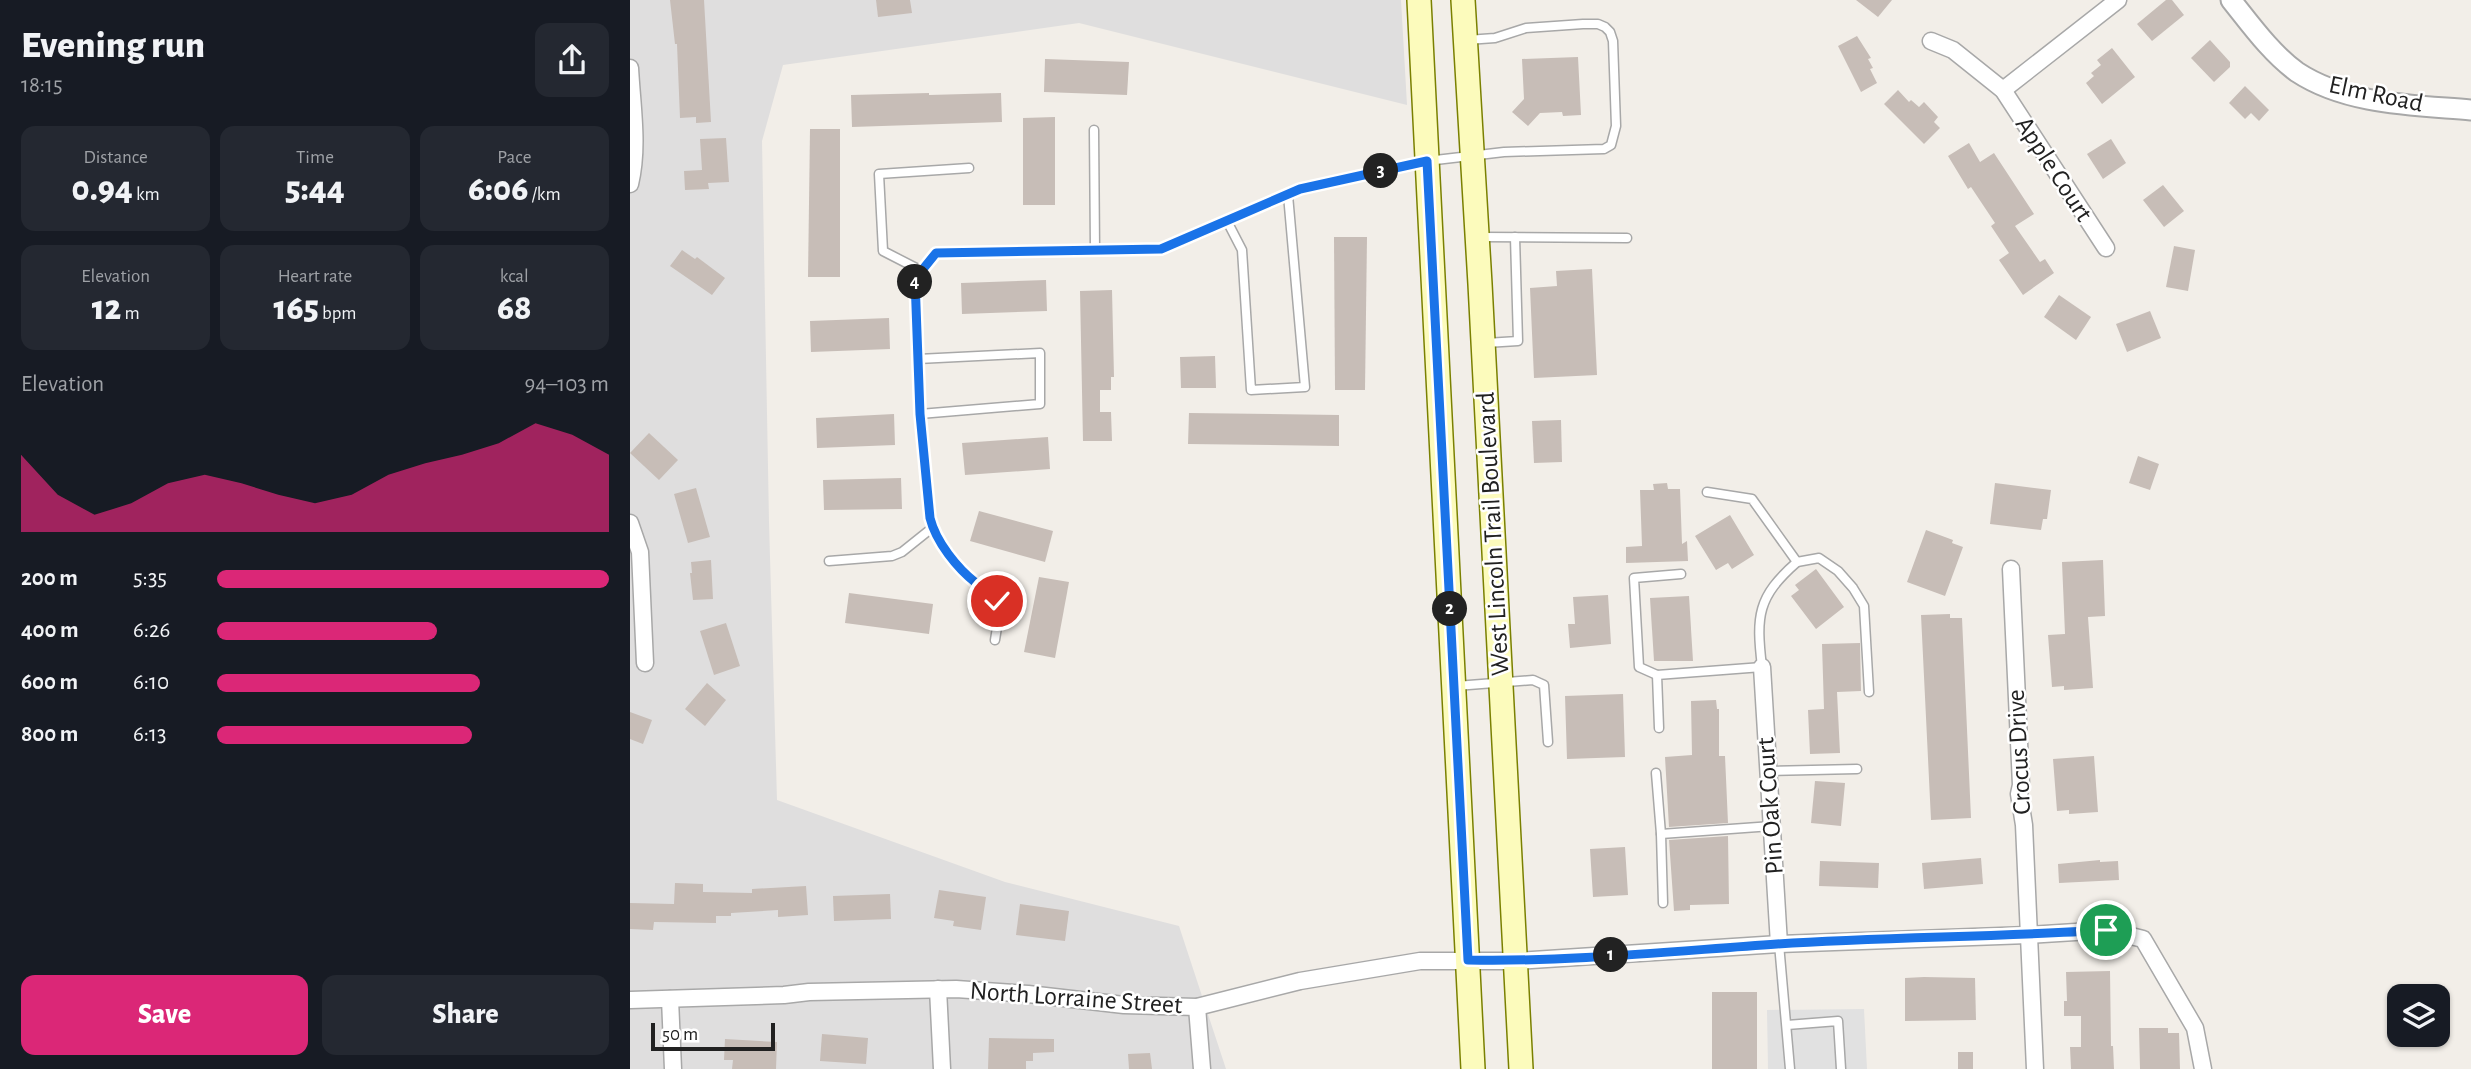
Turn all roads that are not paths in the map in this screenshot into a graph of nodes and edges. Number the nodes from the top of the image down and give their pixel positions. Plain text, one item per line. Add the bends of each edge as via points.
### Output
1 (1419, 0) edge
2 (1463, 0) edge
3 (2118, 0) edge
4 (2231, 0) edge
5 (1465, 41) junction
6 (1931, 41) dead end
7 (630, 68) edge
8 (2003, 90) junction
9 (2471, 110) edge
10 (1094, 130) dead end
11 (1472, 156) junction
12 (1427, 161) junction
13 (970, 168) dead end
14 (630, 184) edge
15 (1288, 195) junction
16 (1227, 221) junction
17 (1477, 237) junction
18 (1515, 237) junction
19 (1627, 238) dead end
20 (2106, 248) dead end
21 (1095, 251) junction
22 (922, 271) junction
23 (1483, 343) junction
24 (918, 359) junction
25 (920, 414) junction
26 (1707, 492) dead end
27 (630, 523) edge
28 (932, 528) junction
29 (829, 561) dead end
30 (1797, 562) junction
31 (2011, 569) dead end
32 (1681, 574) dead end
33 (995, 640) dead end
34 (645, 663) dead end
35 (1762, 667) junction
36 (1657, 675) junction
37 (1501, 683) junction
38 (1454, 686) junction
39 (1868, 692) dead end
40 (1659, 728) dead end
41 (1548, 742) dead end
42 (1857, 769) dead end
43 (1768, 771) junction
44 (1656, 773) dead end
45 (1772, 826) junction
46 (1661, 834) junction
47 (1663, 903) dead end
48 (2028, 935) junction
49 (1779, 944) junction
50 (1468, 960) junction
51 (1517, 961) junction
52 (938, 989) junction
53 (670, 999) junction
54 (630, 1000) edge
55 (1197, 1007) junction
56 (1787, 1025) junction
57 (673, 1069) edge
58 (942, 1069) edge
59 (1202, 1069) edge
60 (1473, 1069) edge
61 (1521, 1069) edge
62 (1790, 1069) edge
63 (1842, 1069) edge
64 (2035, 1069) edge
65 (2203, 1069) edge

1 - 12 main road, West Lincoln Trail Boulevard
2 - 5 main road, West Lincoln Trail Boulevard
3 - 8 street
4 - 9 street, Elm Road via 2277,54 2320,84 2398,104
5 - 11 main road, West Lincoln Trail Boulevard
5 - 11 lane via 1526,28 1598,24 1610,32 1613,41 1616,126 1611,145
6 - 8 street, Apple Court via 1953,50
7 - 14 street via 634,132
8 - 20 street, Apple Court
10 - 21 lane
11 - 12 lane
11 - 17 main road, West Lincoln Trail Boulevard
12 - 15 lane
12 - 38 main road, West Lincoln Trail Boulevard
13 - 22 lane via 878,174 883,251
15 - 16 lane
15 - 16 lane via 1305,387 1251,390 1242,250
16 - 21 lane via 1161,249
17 - 18 lane
17 - 23 main road, West Lincoln Trail Boulevard
18 - 19 lane
18 - 23 lane via 1518,341
21 - 22 lane via 936,253
22 - 24 lane via 915,279
23 - 37 main road, West Lincoln Trail Boulevard
24 - 25 lane
24 - 25 lane via 1040,353 1040,404
25 - 28 lane
26 - 30 lane via 1752,499
27 - 34 street via 640,551
28 - 29 lane via 892,556
28 - 33 lane via 959,568 997,601
30 - 35 lane via 1768,593 1760,613
30 - 39 lane via 1819,558 1838,571 1864,606
31 - 48 street, Crocus Drive
32 - 36 lane via 1634,578 1639,667
35 - 36 lane
35 - 43 street, Pin Oak Court
36 - 40 lane
37 - 38 lane
37 - 41 lane via 1533,680 1544,685
37 - 51 main road, West Lincoln Trail Boulevard
38 - 50 main road, West Lincoln Trail Boulevard
42 - 43 lane
43 - 45 street, Pin Oak Court
44 - 46 lane
45 - 46 lane
45 - 49 street, Pin Oak Court
46 - 47 lane
48 - 49 street, North Lorraine Street
48 - 64 street, Crocus Drive
48 - 65 street, North Lorraine Street via 2106,930 2143,939 2195,1028
49 - 51 street, North Lorraine Street
49 - 56 lane
50 - 51 street, North Lorraine Street
50 - 55 street, North Lorraine Street via 1349,971
50 - 60 main road, West Lincoln Trail Boulevard
51 - 61 main road, West Lincoln Trail Boulevard
52 - 53 street, North Lorraine Street
52 - 55 street, North Lorraine Street
52 - 58 street
53 - 54 street, North Lorraine Street
53 - 57 street
55 - 59 street
56 - 62 lane
56 - 63 lane via 1838,1021

